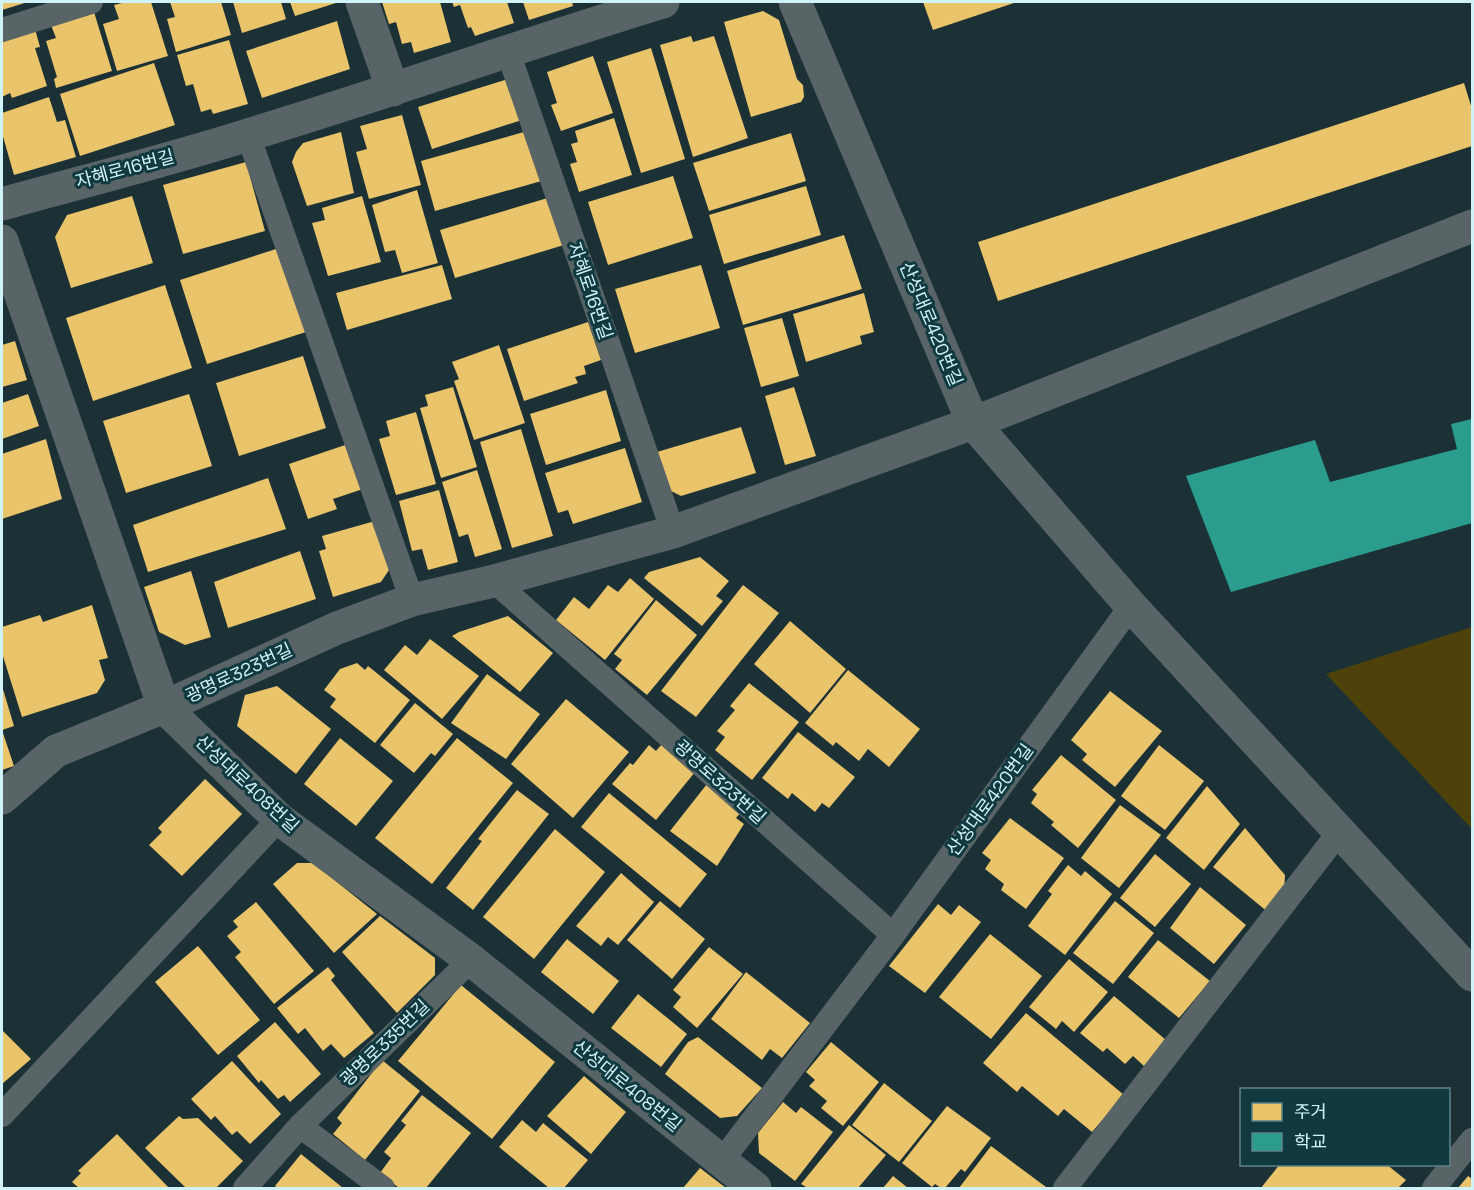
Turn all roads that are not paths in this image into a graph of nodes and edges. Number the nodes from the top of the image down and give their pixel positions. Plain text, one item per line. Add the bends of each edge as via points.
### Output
1 (91, 2) edge
2 (362, 2) edge
3 (663, 2) edge
4 (795, 2) edge
5 (2, 30) edge
6 (507, 49) junction
7 (393, 90) junction
8 (248, 135) junction
9 (2, 204) edge
10 (1473, 226) edge
11 (2, 241) edge
12 (973, 423) junction
13 (673, 532) junction
14 (494, 581) junction
15 (412, 600) junction
16 (1131, 606) junction
17 (164, 707) junction
18 (2, 798) edge
19 (279, 819) junction
20 (1340, 831) junction
21 (892, 935) junction
22 (471, 960) junction
23 (1473, 975) edge
24 (2, 1115) edge
25 (300, 1126) junction
26 (1473, 1140) edge
27 (721, 1162) junction
28 (245, 1188) edge
29 (382, 1188) edge
30 (755, 1188) edge
31 (1065, 1188) edge
32 (1434, 1188) edge

1 - 5 lane
2 - 7 street
3 - 6 street, 자혜로16번길
4 - 12 street, 산성대로420번길
6 - 7 street, 자혜로16번길
6 - 13 lane, 자혜로16번길
7 - 8 street, 자혜로16번길
8 - 9 street, 자혜로16번길
8 - 15 lane
10 - 12 street, 광명로323번길
11 - 17 street, 산성대로408번길
12 - 13 street, 광명로323번길
12 - 16 street, 산성대로420번길
13 - 14 street, 광명로323번길
14 - 15 street, 광명로323번길
14 - 21 lane, 광명로323번길
15 - 17 street, 광명로323번길 via 337,628
16 - 20 street, 산성대로420번길
16 - 21 lane, 산성대로420번길
17 - 18 street, 광명로323번길 via 56,751
17 - 19 street, 산성대로408번길
19 - 22 street, 산성대로408번길
19 - 24 lane
20 - 23 street, 산성대로420번길
20 - 31 lane
21 - 27 lane
22 - 25 lane, 광명로335번길
22 - 27 street, 산성대로408번길
25 - 28 lane, 광명로335번길
25 - 29 lane
26 - 32 lane
27 - 30 street, 산성대로408번길

